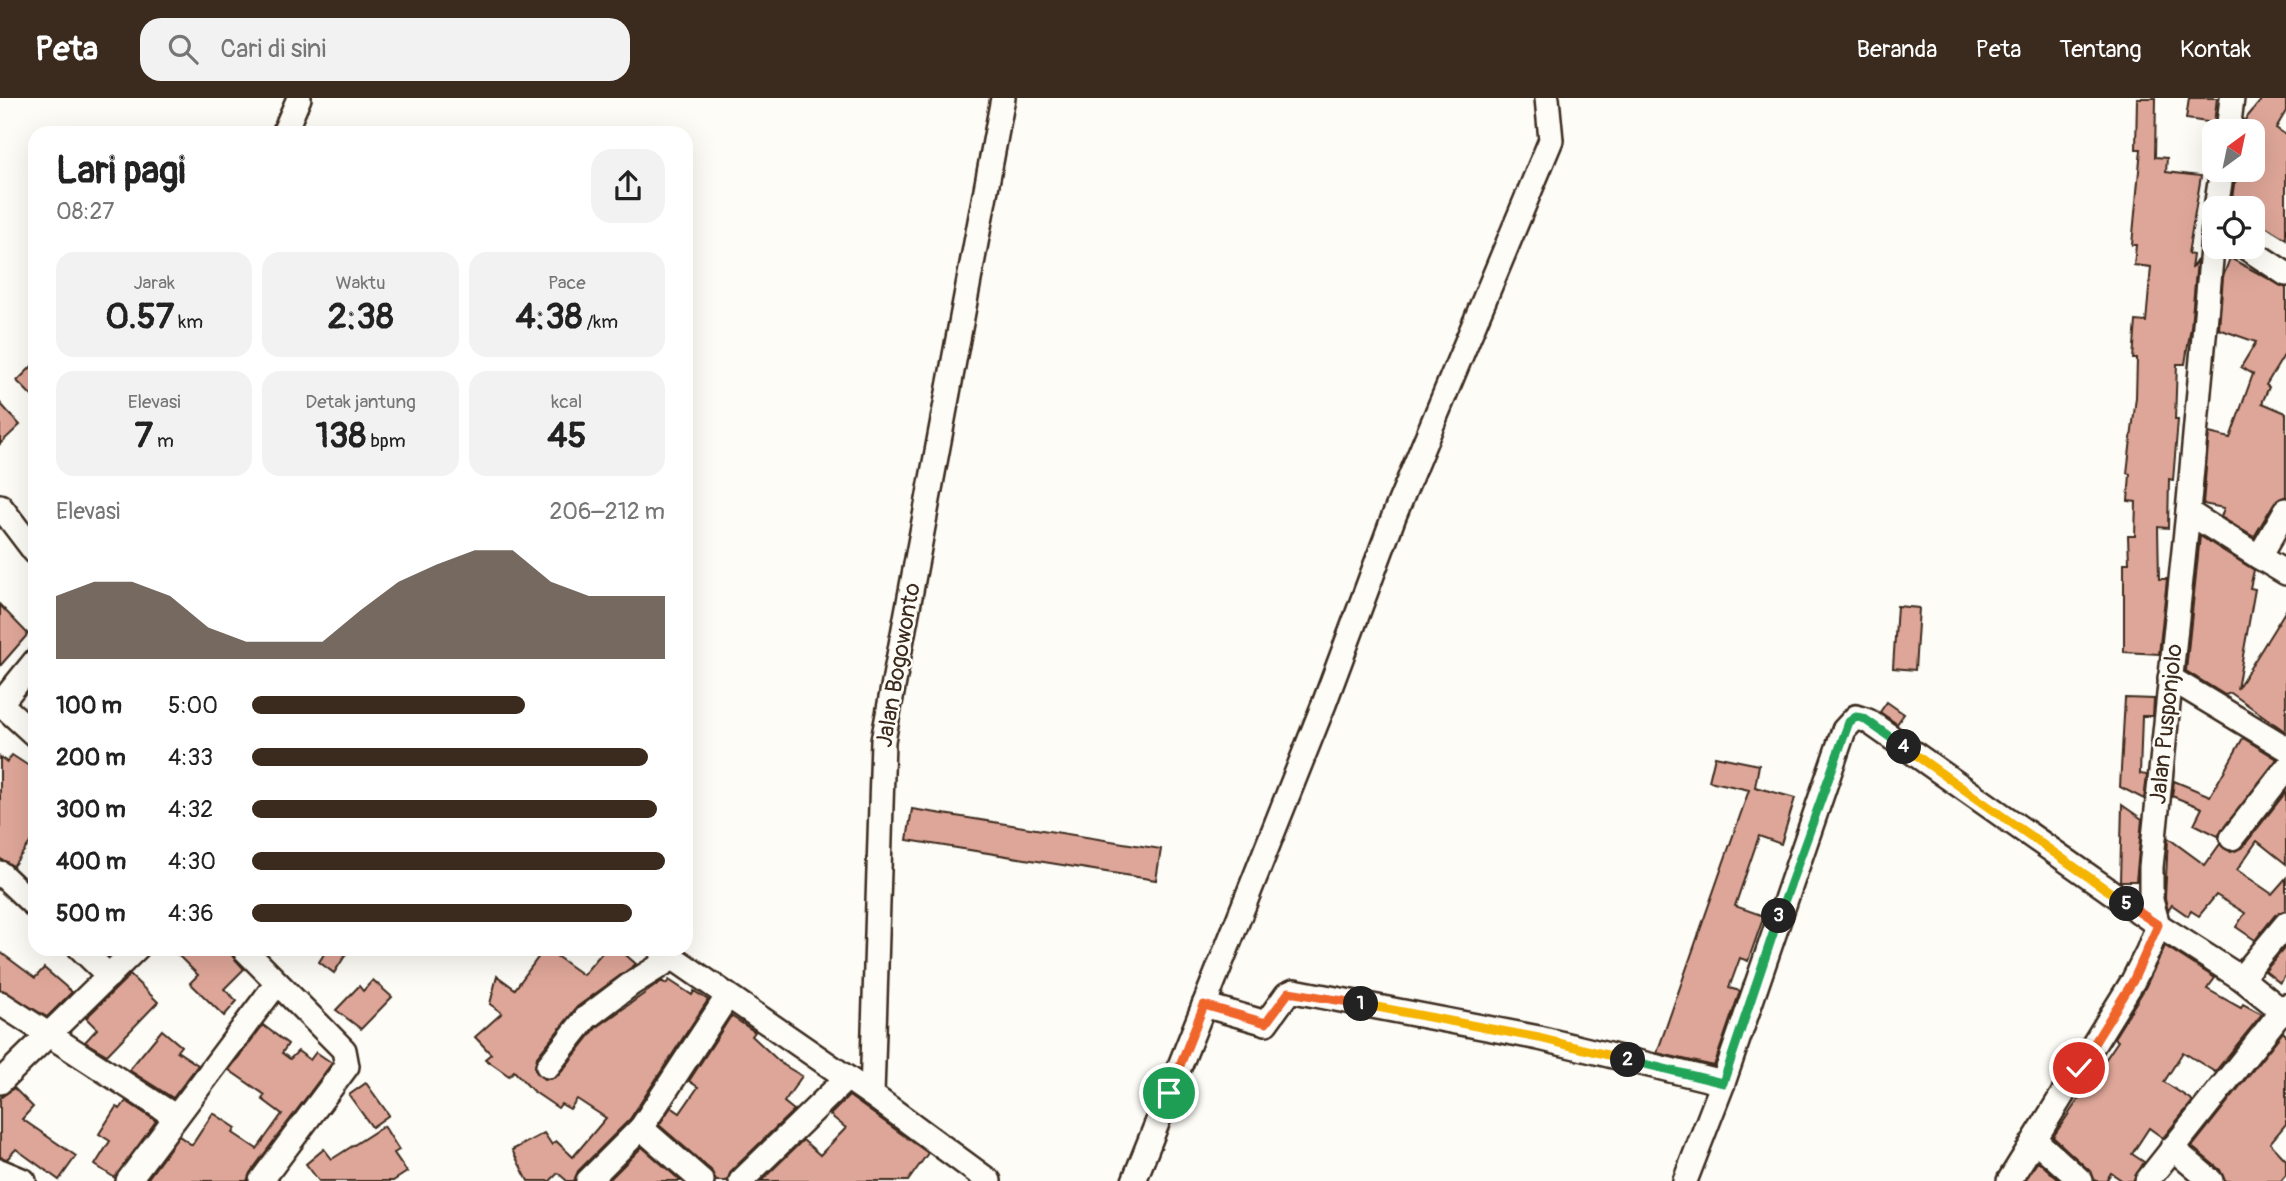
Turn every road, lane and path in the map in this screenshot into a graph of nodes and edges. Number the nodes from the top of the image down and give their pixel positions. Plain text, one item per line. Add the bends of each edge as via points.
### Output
1 (299, 98) edge
2 (1003, 98) edge
3 (1548, 98) edge
4 (2232, 98) edge
5 (2229, 119) edge
6 (287, 126) edge
7 (2211, 259) edge
8 (2263, 259) edge
9 (2286, 274) edge
10 (0, 506) edge
11 (2286, 510) edge
12 (2188, 512) junction
13 (28, 543) edge
14 (2259, 557) junction
15 (2286, 573) edge
16 (28, 669) edge
17 (2171, 678) junction
18 (0, 703) edge
19 (28, 729) edge
20 (2286, 748) edge
21 (2286, 769) edge
22 (2232, 838) dead end
23 (0, 873) edge
24 (28, 899) edge
25 (2286, 924) edge
26 (2158, 925) junction
27 (88, 956) edge
28 (129, 956) edge
29 (251, 956) edge
30 (663, 956) edge
31 (668, 956) edge
32 (109, 976) junction
33 (2241, 978) junction
34 (277, 983) junction
35 (727, 996) junction
36 (0, 1003) edge
37 (1204, 1005) junction
38 (2285, 1010) edge
39 (47, 1034) junction
40 (548, 1066) dead end
41 (847, 1078) junction
42 (0, 1082) edge
43 (1723, 1083) junction
44 (872, 1095) junction
45 (176, 1117) junction
46 (641, 1128) junction
47 (2035, 1140) junction
48 (2172, 1148) junction
49 (0, 1171) edge
50 (24, 1181) edge
51 (128, 1181) edge
52 (261, 1181) edge
53 (588, 1181) edge
54 (702, 1181) edge
55 (741, 1181) edge
56 (989, 1181) edge
57 (1134, 1181) edge
58 (1685, 1181) edge
59 (2009, 1181) edge
60 (2081, 1181) edge
61 (2147, 1181) edge
62 (2211, 1181) edge

1 - 6 street
2 - 44 street, Jalan Bogowonto via 883,741
3 - 37 street via 1551,140 1394,516
4 - 5 street
7 - 12 street, Jalan Pusponjolo
8 - 9 street
10 - 13 street
11 - 14 street
12 - 14 street
12 - 17 street, Jalan Pusponjolo
14 - 15 street
16 - 18 street
17 - 20 street
17 - 26 street, Jalan Pusponjolo via 2151,867 2151,900
18 - 19 street
21 - 22 street
23 - 24 street
25 - 33 street
26 - 33 street
26 - 43 street via 1868,721 1856,717 1844,730
26 - 47 street via 2133,981
27 - 32 street
28 - 32 street
29 - 34 street
30 - 40 street via 586,1018
31 - 35 street
32 - 39 street
33 - 38 street
34 - 45 street
34 - 52 street via 348,1058 347,1066
35 - 41 street
35 - 46 street
36 - 39 street
37 - 43 street via 1266,1023 1287,993 1294,991 1539,1038
37 - 57 street
38 - 48 street
39 - 42 street
39 - 45 street
41 - 44 street
41 - 55 street
43 - 58 street
44 - 56 street
45 - 51 street
46 - 53 street
46 - 54 street
47 - 59 street
47 - 60 street
48 - 61 street
48 - 62 street
49 - 50 street

